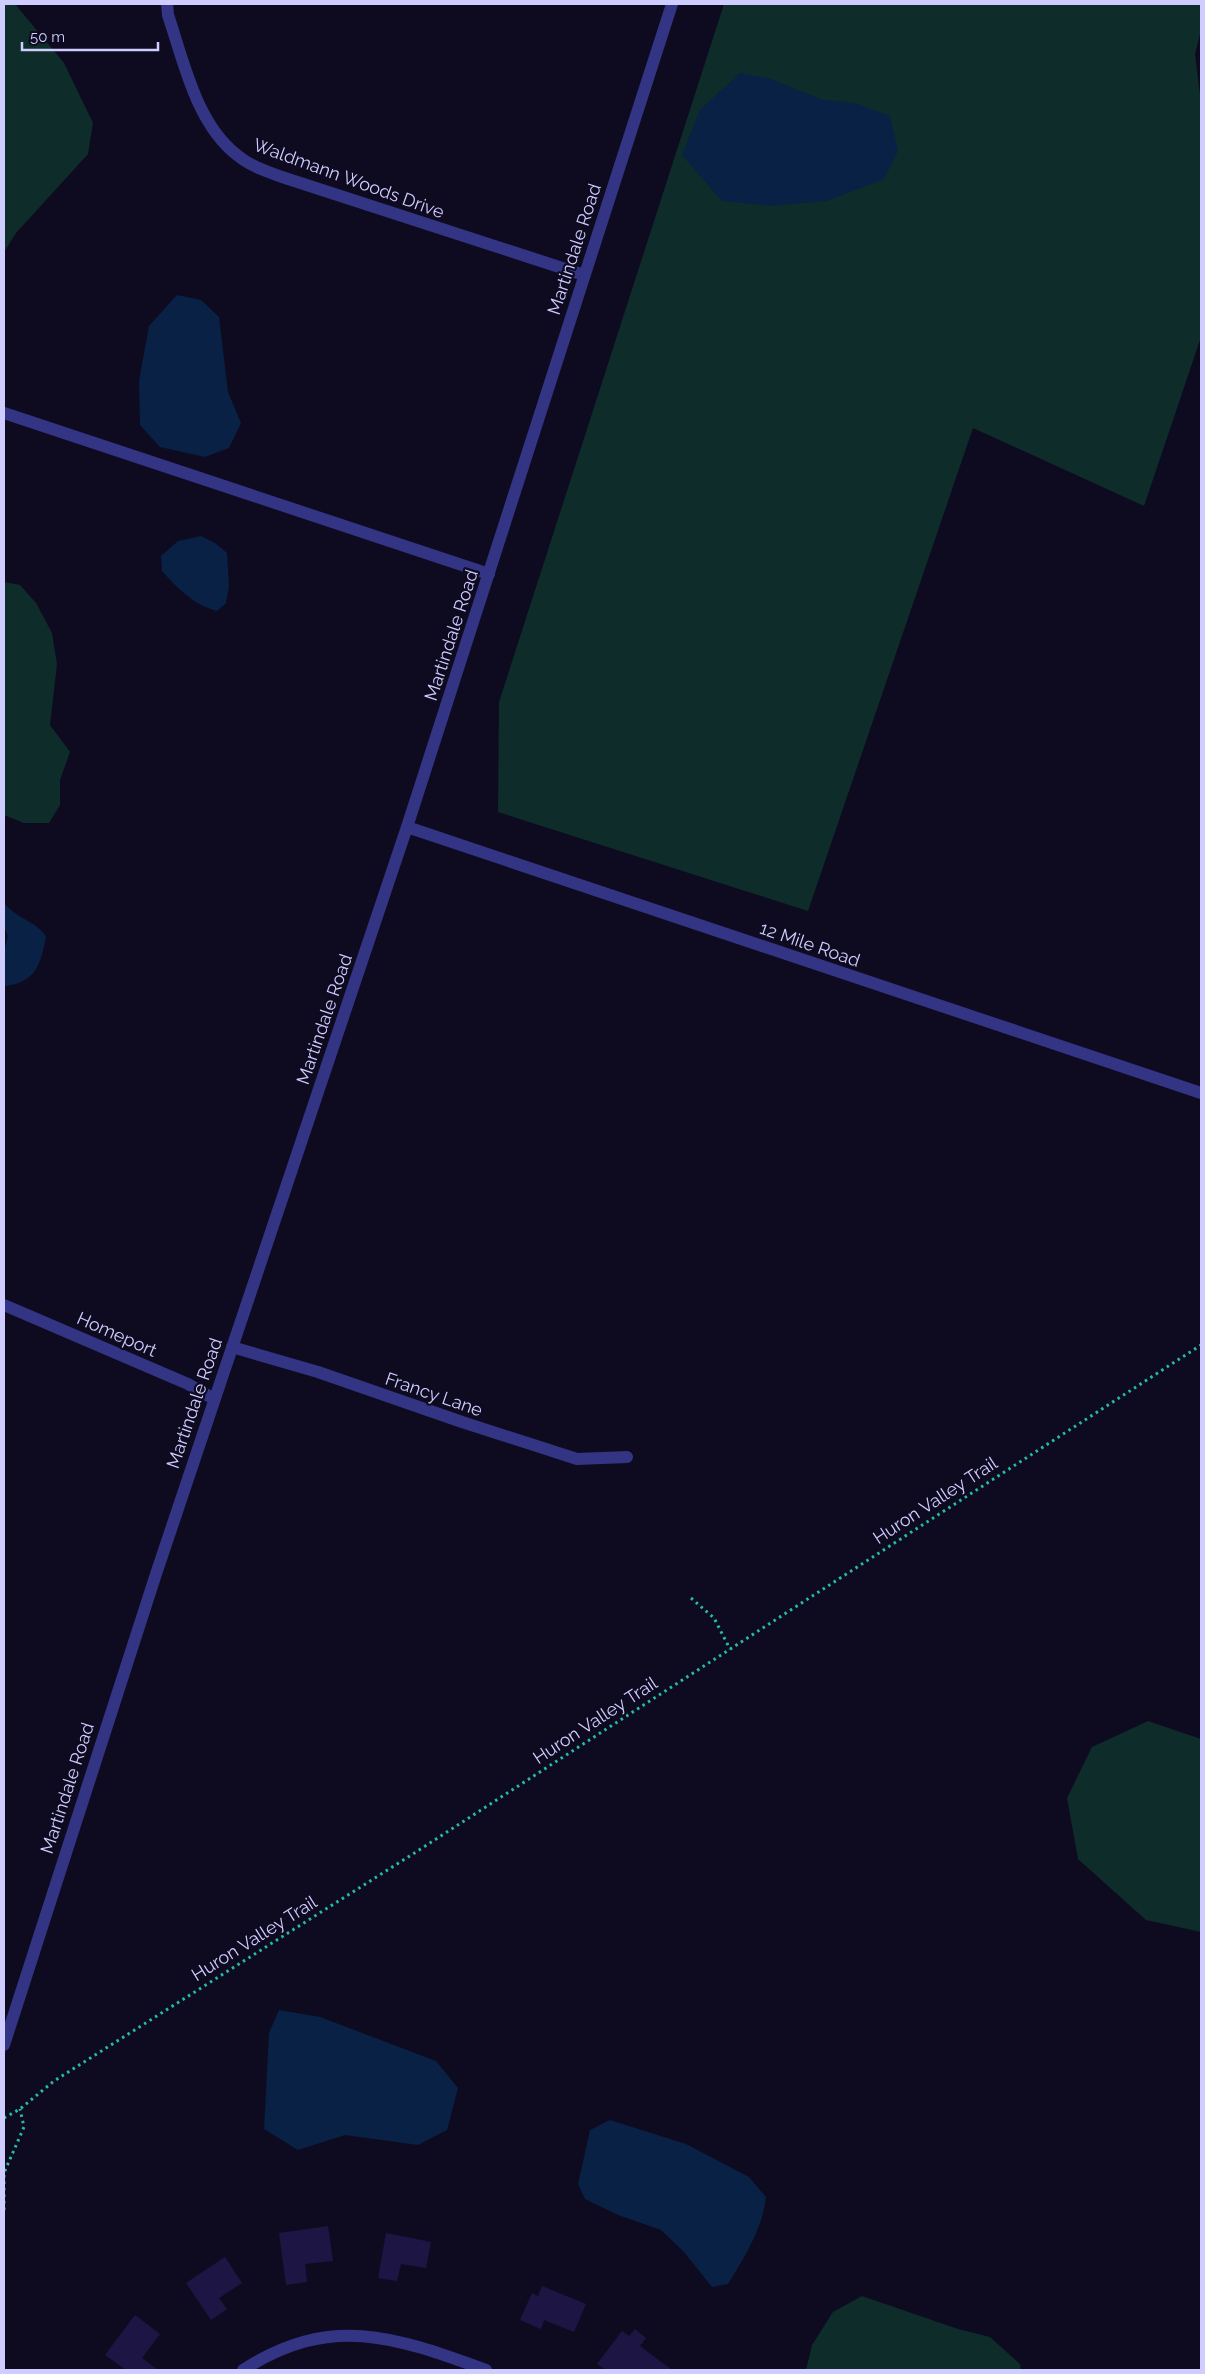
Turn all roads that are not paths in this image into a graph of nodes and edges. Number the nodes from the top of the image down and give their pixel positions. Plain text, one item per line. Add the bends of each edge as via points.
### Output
1 (167, 4) edge
2 (672, 4) edge
3 (584, 275) junction
4 (4, 412) edge
5 (489, 574) junction
6 (408, 827) junction
7 (1201, 1092) edge
8 (4, 1306) edge
9 (232, 1347) junction
10 (214, 1399) junction
11 (626, 1457) dead end
12 (4, 2045) edge
13 (243, 2370) edge
14 (486, 2370) edge

1 - 3 street, Waldmann Woods Drive via 197,99 213,128 237,156 254,167
2 - 3 street, Martindale Road
3 - 5 street, Martindale Road
4 - 5 street
5 - 6 street, Martindale Road
6 - 7 street, 12 Mile Road
6 - 9 street, Martindale Road
8 - 10 street, Homeport via 188,1384
9 - 10 street, Martindale Road
9 - 11 street, Francy Lane via 318,1372 577,1459
10 - 12 street, Martindale Road
13 - 14 street via 265,2356 307,2341 355,2336 403,2342

